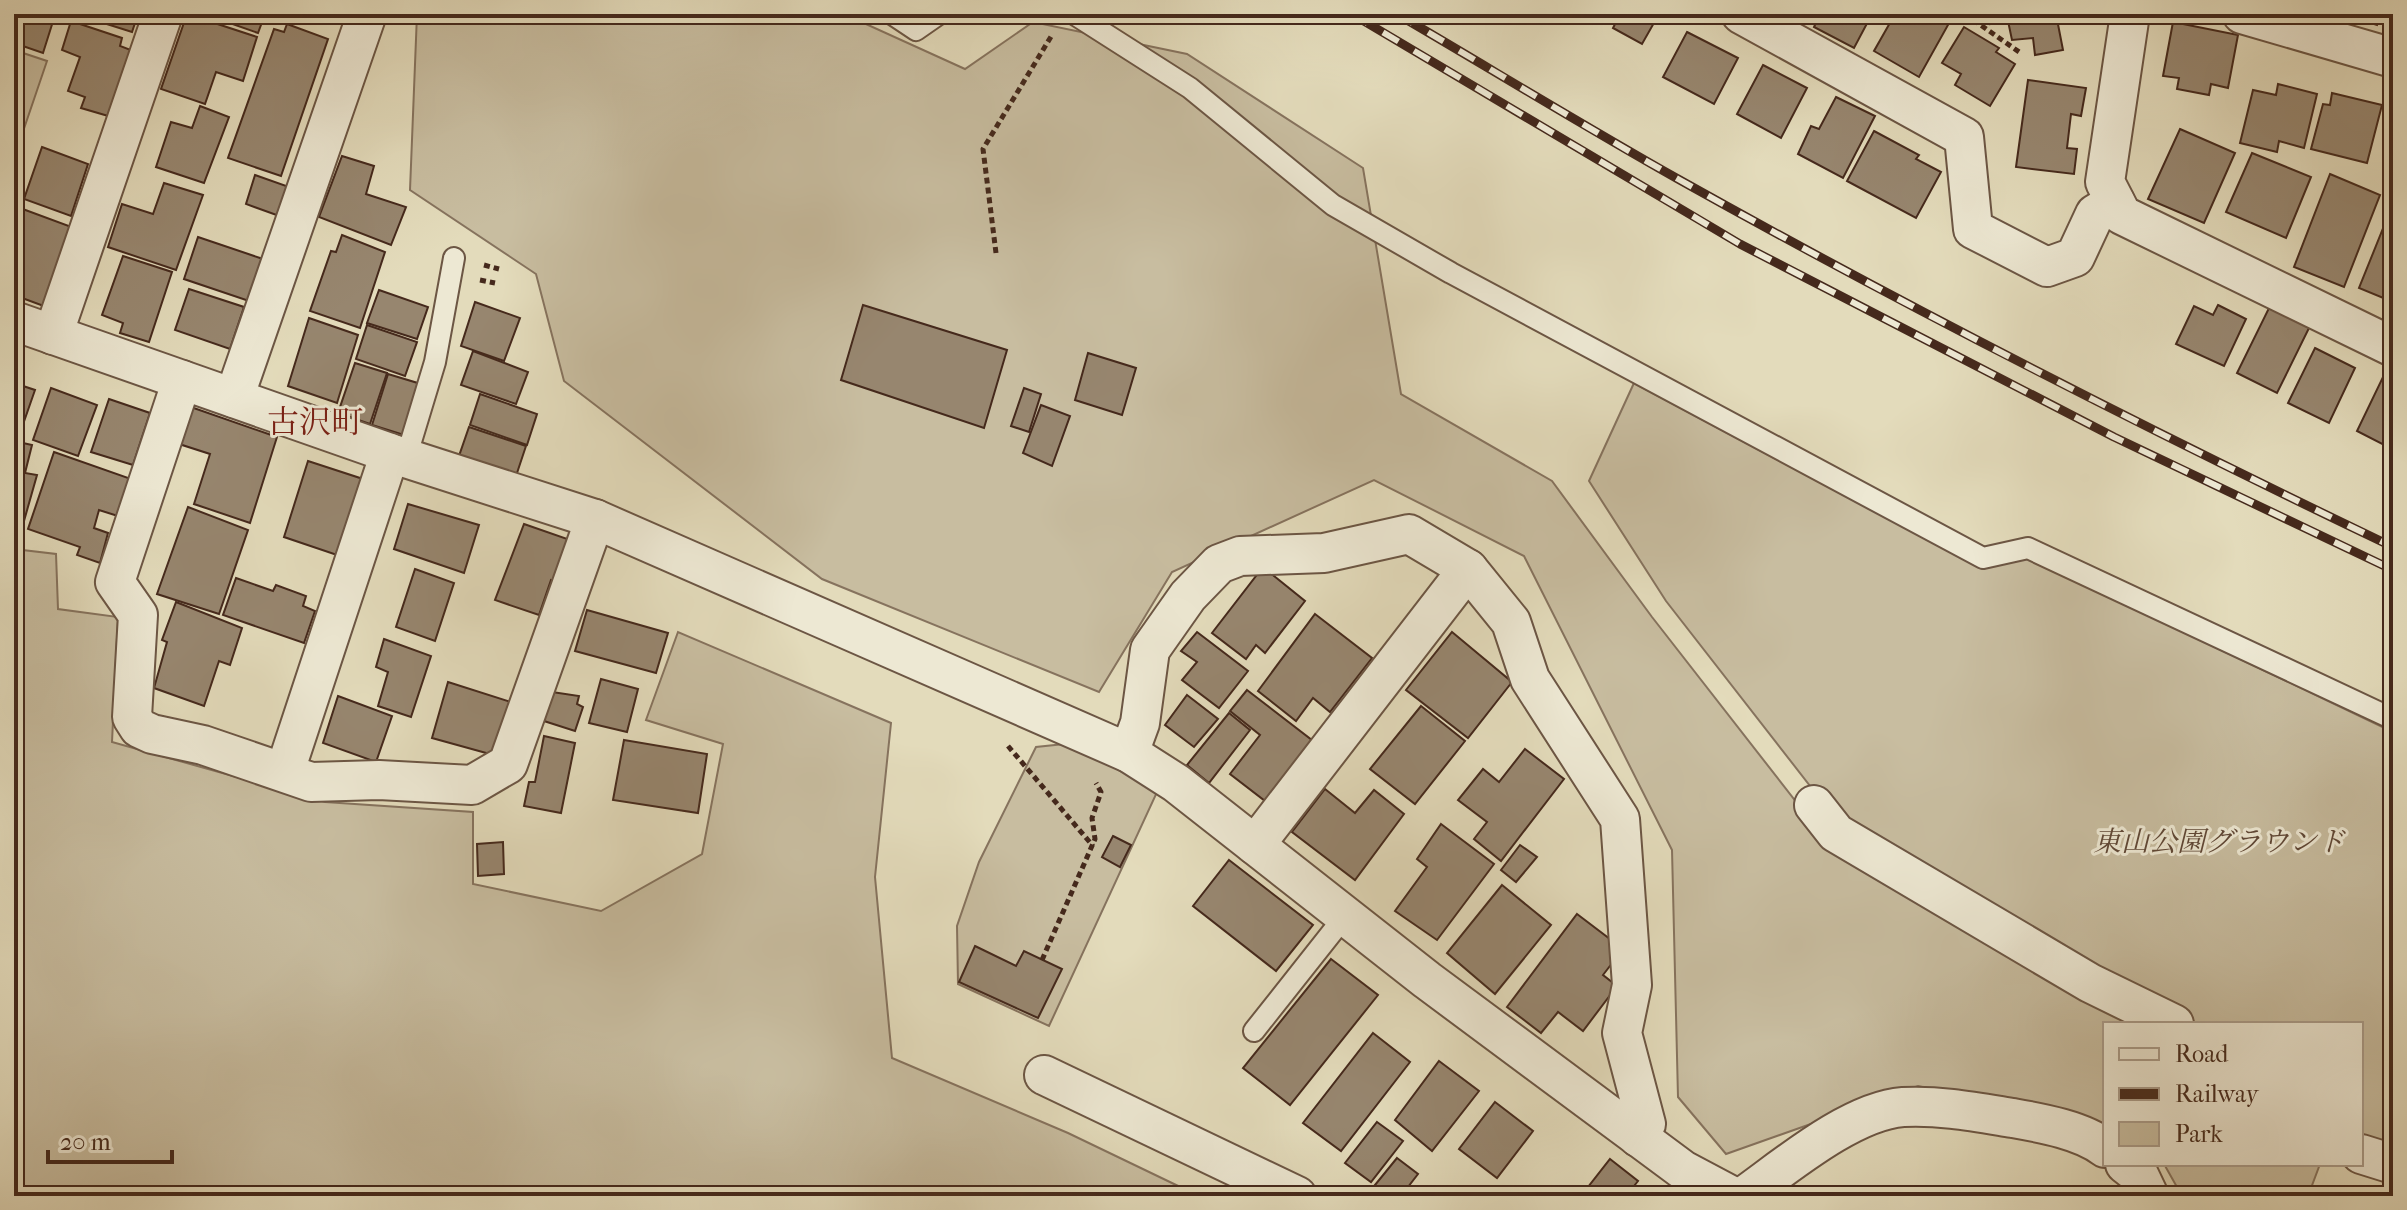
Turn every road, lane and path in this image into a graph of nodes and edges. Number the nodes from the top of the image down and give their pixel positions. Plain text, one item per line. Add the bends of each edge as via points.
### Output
1 (163, 14) edge
2 (367, 14) edge
3 (892, 14) edge
4 (939, 14) edge
5 (1741, 14) edge
6 (1965, 14) edge
7 (2130, 14) edge
8 (2242, 14) edge
9 (1066, 20) edge
10 (2022, 54) dead end
11 (2393, 58) edge
12 (2115, 202) junction
13 (996, 253) dead end
14 (454, 258) dead end
15 (14, 321) edge
16 (53, 335) junction
17 (2393, 347) edge
18 (182, 380) junction
19 (234, 398) junction
20 (398, 455) junction
21 (595, 519) junction
22 (1468, 569) junction
23 (2393, 719) edge
24 (1083, 733) junction
25 (1002, 738) dead end
26 (1129, 753) junction
27 (285, 771) junction
28 (1814, 805) dead end
29 (1255, 845) junction
30 (1093, 846) junction
31 (1345, 916) junction
32 (1042, 960) dead end
33 (2170, 1022) edge
34 (1254, 1031) dead end
35 (1044, 1075) dead end
36 (1638, 1137) junction
37 (2103, 1147) edge
38 (2363, 1155) edge
39 (2393, 1164) edge
40 (2128, 1166) edge
41 (1297, 1196) edge
42 (1732, 1196) edge
43 (1744, 1196) edge
44 (2149, 1196) edge

1 - 16 street
2 - 19 street
3 - 4 lane via 916,30
5 - 12 street via 1964,137 1973,229 2047,267 2075,257 2095,214
6 - 10 path
7 - 12 street via 2105,182
8 - 11 street
9 - 13 path via 983,149
9 - 23 lane via 1190,88 1333,205 1983,558 2028,548
12 - 17 street via 2122,215
14 - 20 lane via 435,362
15 - 16 street
16 - 18 street
18 - 19 street
18 - 27 street via 115,582 138,615 132,717 152,734
19 - 20 street
20 - 21 street
20 - 27 street
21 - 24 street
21 - 27 street via 508,764 472,785 311,782
22 - 26 street via 1409,534 1324,553 1240,556 1219,564 1188,596 1150,650 1140,723
22 - 29 street
22 - 36 street via 1511,622 1530,679 1620,819 1632,985 1622,1033 1646,1124
24 - 26 street
24 - 30 path via 1075,750 1101,792 1092,818
25 - 30 path
26 - 29 street
28 - 33 street via 1836,833 2090,983
29 - 31 street
30 - 32 path
31 - 34 lane
31 - 36 street
35 - 41 street
36 - 42 street via 1683,1170
37 - 43 street via 2026,1120 1945,1107 1900,1107 1852,1123
38 - 39 street
40 - 44 street via 2139,1175

